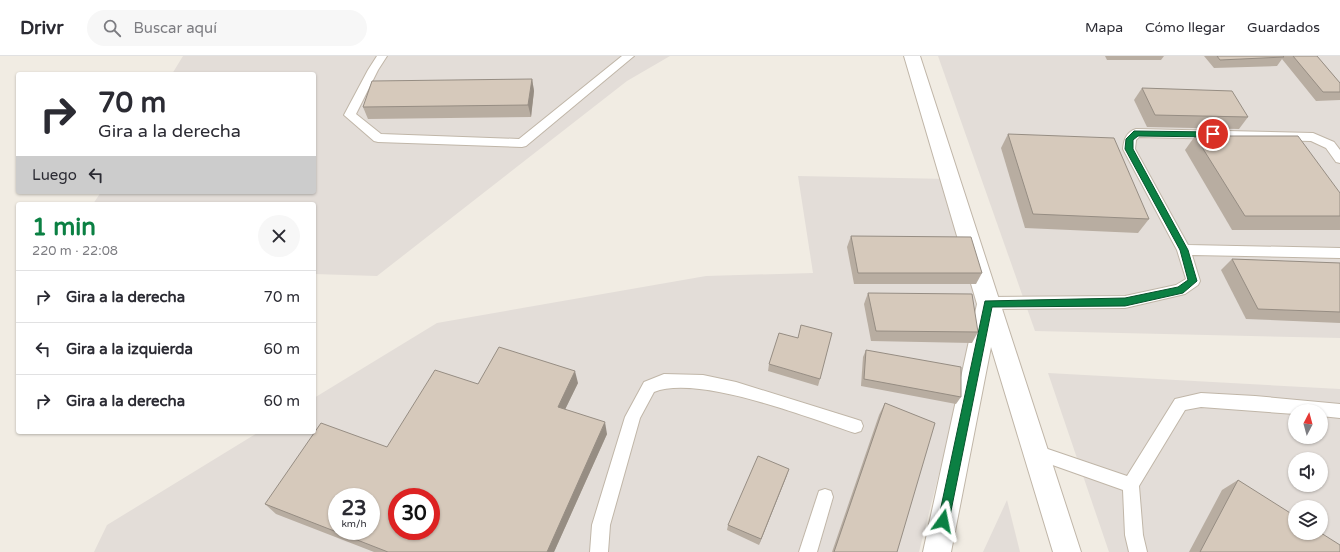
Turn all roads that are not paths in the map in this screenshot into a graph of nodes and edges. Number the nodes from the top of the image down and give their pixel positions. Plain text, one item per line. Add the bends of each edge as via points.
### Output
1 (382, 56) edge
2 (629, 56) edge
3 (912, 56) edge
4 (1340, 159) edge
5 (1184, 250) junction
6 (1340, 253) edge
7 (988, 303) junction
8 (1340, 411) edge
9 (855, 426) dead end
10 (1036, 452) junction
11 (1131, 485) junction
12 (824, 497) dead end
13 (599, 552) edge
14 (808, 552) edge
15 (937, 552) edge
16 (1068, 552) edge
17 (1138, 552) edge

1 - 2 lane via 350,116 378,138 522,143
3 - 7 street
4 - 5 lane via 1330,145 1312,137 1136,133 1130,139 1129,149
5 - 6 lane
5 - 7 lane via 1193,281 1180,290 1125,302
7 - 10 street
7 - 15 street
8 - 11 lane via 1201,400 1180,404
9 - 13 lane via 736,389 703,382 664,380 649,387 633,417 601,525
10 - 11 lane
10 - 16 street
11 - 17 lane via 1134,535
12 - 14 lane

